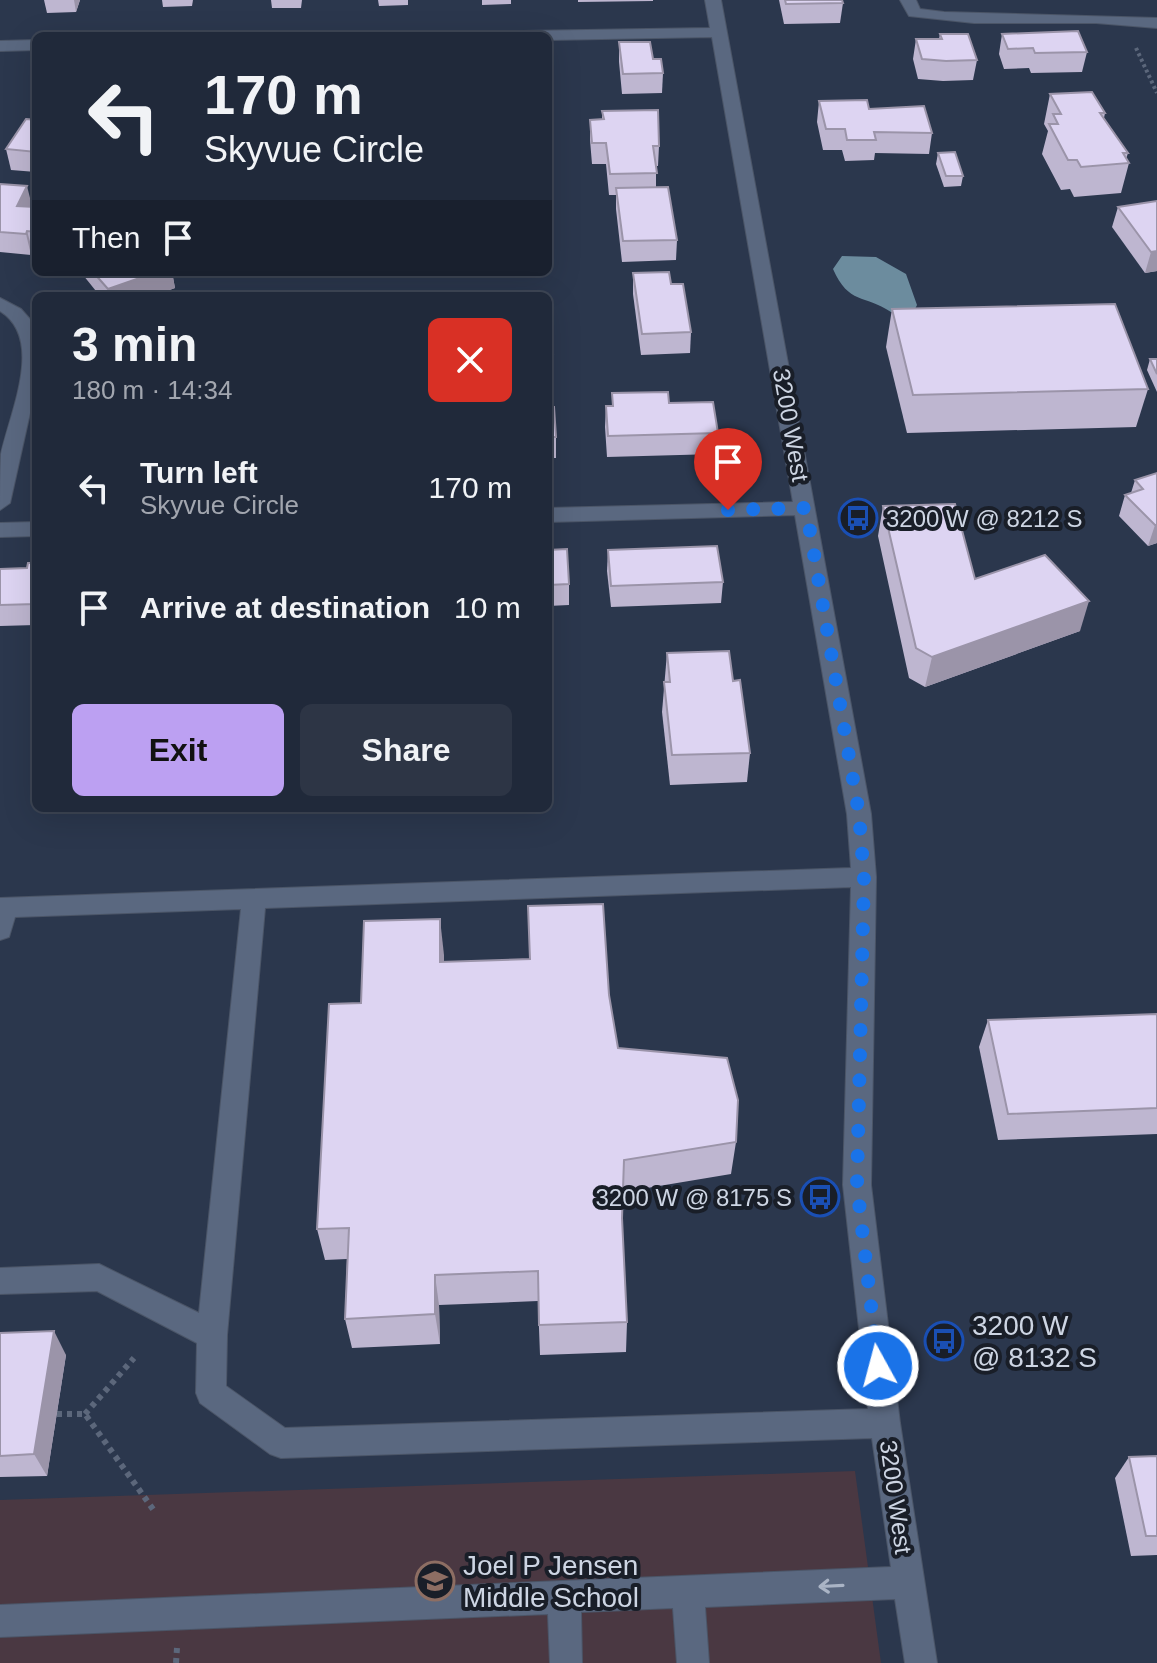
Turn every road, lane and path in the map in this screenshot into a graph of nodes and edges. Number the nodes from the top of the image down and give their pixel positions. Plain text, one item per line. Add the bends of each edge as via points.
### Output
1 (713, 0) edge
2 (911, 6) edge
3 (1157, 23) edge
4 (719, 32) junction
5 (552, 35) edge
6 (1135, 44) dead end
7 (32, 45) edge
8 (0, 46) edge
9 (1157, 93) edge
10 (0, 304) edge
11 (32, 331) edge
12 (32, 361) edge
13 (0, 503) edge
14 (806, 508) junction
15 (552, 515) edge
16 (32, 529) edge
17 (0, 530) edge
18 (864, 877) junction
19 (254, 898) junction
20 (0, 930) edge
21 (0, 1281) edge
22 (212, 1335) junction
23 (134, 1358) dead end
24 (57, 1414) dead end
25 (85, 1414) junction
26 (885, 1423) junction
27 (155, 1512) dead end
28 (909, 1582) junction
29 (688, 1592) junction
30 (564, 1599) junction
31 (0, 1621) edge
32 (177, 1647) dead end
33 (176, 1663) edge
34 (566, 1663) edge
35 (693, 1663) edge
36 (921, 1663) edge

1 - 4 street, 3200 West
2 - 3 street via 960,20 1099,18
4 - 5 street
4 - 14 street, 3200 West
6 - 9 path
7 - 8 street
10 - 11 street via 24,318
12 - 13 street
14 - 15 street
14 - 18 street, 3200 West via 859,814
16 - 17 street
18 - 19 street
18 - 26 street, 3200 West via 857,1185
19 - 20 street via 4,907
19 - 22 street
21 - 22 street via 99,1277
22 - 26 street via 211,1393 281,1443
23 - 25 path
24 - 25 path
25 - 27 path
26 - 28 street, 3200 West
28 -> 29 street
28 - 36 street, 3200 West
29 - 30 street
29 - 35 street
30 - 31 street
30 - 34 street
32 - 33 path

